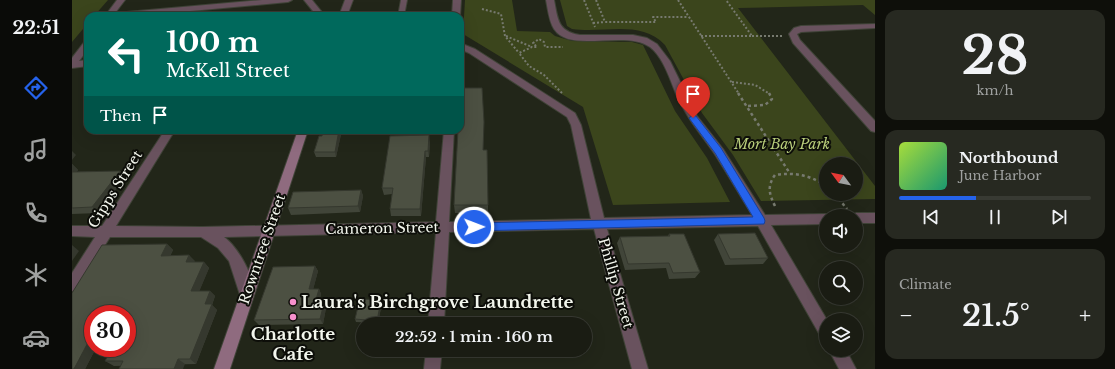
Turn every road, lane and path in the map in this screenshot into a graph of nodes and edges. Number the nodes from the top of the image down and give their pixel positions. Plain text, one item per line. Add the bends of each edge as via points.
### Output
1 (122, 0) edge
2 (288, 0) edge
3 (308, 0) edge
4 (348, 0) edge
5 (404, 0) edge
6 (457, 0) edge
7 (550, 0) edge
8 (584, 0) edge
9 (596, 0) edge
10 (678, 0) edge
11 (726, 0) edge
12 (202, 4) edge
13 (482, 9) dead end
14 (112, 12) edge
15 (140, 12) edge
16 (318, 12) edge
17 (344, 12) edge
18 (402, 12) edge
19 (456, 12) edge
20 (689, 17) junction
21 (605, 22) junction
22 (593, 23) junction
23 (875, 26) edge
24 (505, 36) junction
25 (701, 36) junction
26 (752, 36) junction
27 (599, 37) junction
28 (793, 37) junction
29 (532, 47) dead end
30 (537, 47) dead end
31 (545, 47) dead end
32 (84, 48) edge
33 (464, 48) edge
34 (529, 49) dead end
35 (519, 53) junction
36 (84, 63) edge
37 (72, 64) edge
38 (732, 82) junction
39 (551, 103) junction
40 (748, 106) junction
41 (875, 128) edge
42 (167, 134) edge
43 (302, 134) edge
44 (449, 134) edge
45 (789, 172) junction
46 (819, 181) edge
47 (863, 218) edge
48 (875, 218) edge
49 (782, 219) junction
50 (819, 219) edge
51 (761, 221) junction
52 (599, 224) junction
53 (442, 227) junction
54 (268, 230) junction
55 (72, 231) edge
56 (106, 231) junction
57 (202, 232) junction
58 (72, 285) edge
59 (246, 293) junction
60 (436, 317) edge
61 (819, 320) edge
62 (433, 357) edge
63 (841, 357) edge
64 (222, 369) edge
65 (432, 369) edge
66 (640, 369) edge
67 (848, 369) edge

1 - 14 street
2 - 12 street
3 - 16 street
4 - 17 street
5 - 18 lane
6 - 19 street
7 - 27 street via 560,32 577,37
8 - 22 path
9 - 21 path
10 - 20 path
11 - 26 path
12 - 15 street
13 - 24 path via 501,14
20 - 21 path via 653,17 656,22
20 - 25 path
21 - 22 path
22 - 27 path
23 - 28 street via 801,29 794,31
24 - 29 path
24 - 35 path
25 - 26 path
25 - 38 path
26 - 28 path
27 - 51 street via 640,38 655,47 693,118 718,151
28 - 41 street
30 - 31 path
32 - 37 street
33 - 39 street, Phillip Street
34 - 35 path
35 - 39 path via 528,66 544,75 564,95
36 - 37 street
38 - 40 path
38 - 40 path via 753,84 767,91 772,99 765,105
39 - 52 street, Phillip Street via 570,115 576,125
40 - 45 path
42 - 56 street, Gipps Street
43 - 54 street, Rowntree Street
44 - 53 street
45 - 46 path
45 - 49 path via 774,175 769,182 768,194
47 - 48 street
49 - 50 street, Cameron Street
49 - 51 street, Cameron Street
51 - 52 street, Cameron Street
51 - 61 street
52 - 53 street, Cameron Street
52 - 66 street, Phillip Street
53 - 54 street, Cameron Street
53 - 60 street
54 - 57 street, Cameron Street
54 - 59 street, Rowntree Street
55 - 56 street, Cameron Street
56 - 57 street, Cameron Street
56 - 58 street, Gipps Street
57 - 59 street, Cameron Street via 222,242 232,252 240,267
59 - 64 street, Rowntree Street
62 - 65 street
63 - 67 street

